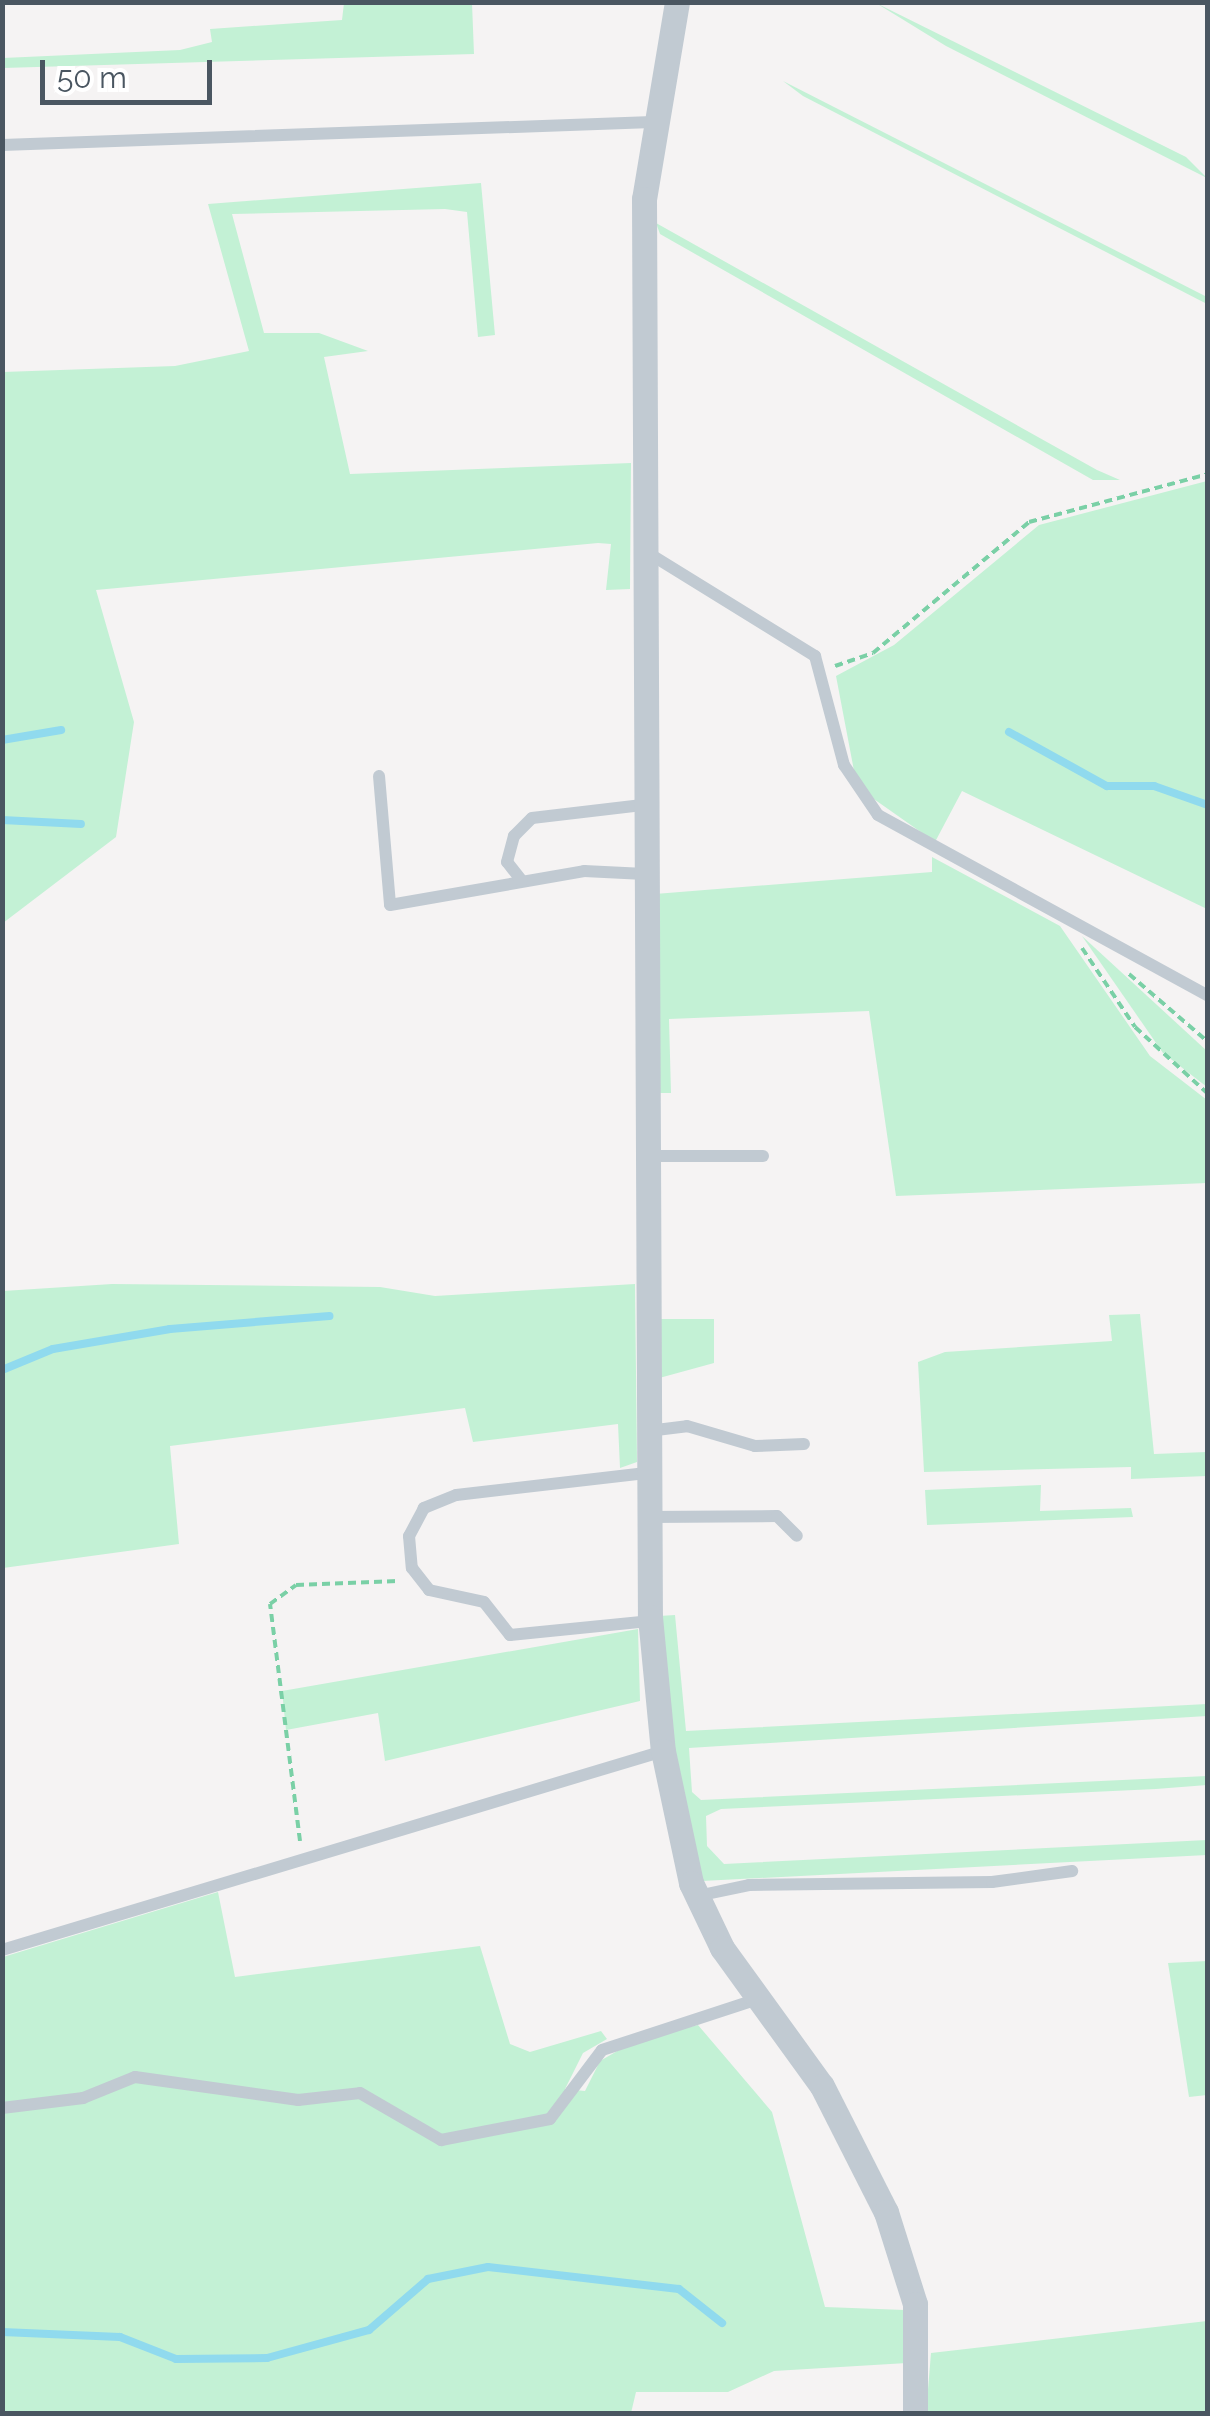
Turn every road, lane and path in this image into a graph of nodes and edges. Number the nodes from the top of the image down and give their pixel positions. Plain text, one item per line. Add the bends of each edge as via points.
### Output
1 (677, 2) edge
2 (653, 122) junction
3 (2, 146) edge
4 (1208, 474) edge
5 (638, 549) junction
6 (820, 664) junction
7 (379, 776) dead end
8 (642, 805) junction
9 (645, 874) junction
10 (522, 881) junction
11 (1070, 926) junction
12 (1099, 941) junction
13 (1208, 996) edge
14 (1208, 1042) edge
15 (1208, 1094) edge
16 (644, 1156) junction
17 (762, 1156) dead end
18 (646, 1432) junction
19 (804, 1444) dead end
20 (646, 1473) junction
21 (648, 1517) junction
22 (797, 1536) dead end
23 (422, 1582) junction
24 (650, 1621) junction
25 (663, 1751) junction
26 (300, 1861) junction
27 (1072, 1871) dead end
28 (697, 1896) junction
29 (2, 1950) edge
30 (758, 1999) junction
31 (2, 2108) edge
32 (915, 2414) edge

1 - 2 street
2 - 3 lane
2 - 5 street
4 - 6 path via 1029,522 873,653 845,667
5 - 6 lane via 788,633
5 - 8 street
6 - 11 lane via 844,765 878,815
7 - 10 lane via 390,904
8 - 9 street
8 - 10 lane via 532,818 514,836 507,862
9 - 10 lane
9 - 16 street
11 - 12 lane
11 - 15 path via 1135,1027
12 - 13 lane
12 - 14 path
16 - 17 lane
16 - 18 street
18 - 19 lane via 687,1426 755,1446
18 - 20 street
20 - 21 street
20 - 23 lane via 456,1495 424,1508 409,1536
21 - 22 lane via 777,1516
21 - 24 street
23 - 24 lane via 484,1602 510,1636
23 - 26 path via 328,1580 274,1596 282,1751
24 - 25 street
25 - 26 lane
25 - 28 street
26 - 29 lane
27 - 28 lane via 992,1882 750,1885
28 - 30 street
30 - 31 lane via 602,2050 550,2119 441,2140 360,2092 298,2100 135,2077 83,2098
30 - 32 street via 822,2086 886,2212 915,2304

